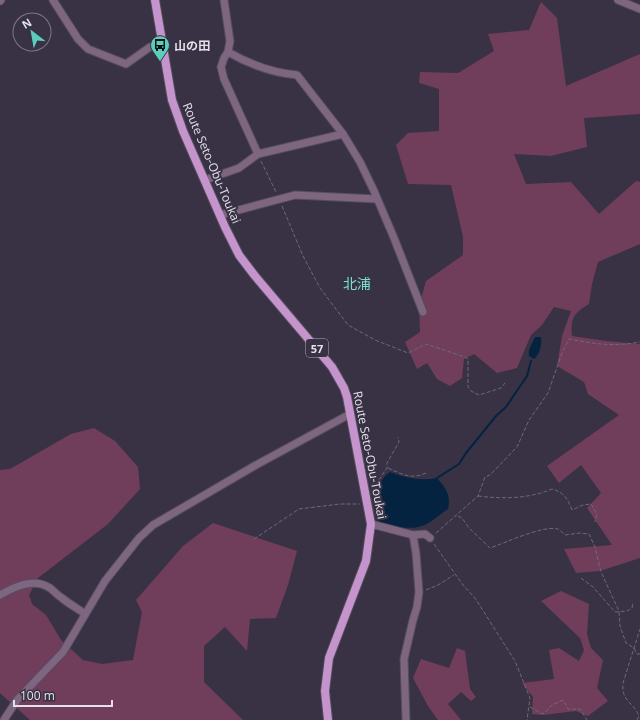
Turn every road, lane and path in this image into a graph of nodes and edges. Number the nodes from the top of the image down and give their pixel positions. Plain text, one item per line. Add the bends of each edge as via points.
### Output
1 (53, 0) edge
2 (155, 0) edge
3 (224, 0) edge
4 (618, 0) edge
5 (640, 9) edge
6 (162, 43) junction
7 (228, 52) junction
8 (343, 134) junction
9 (258, 154) junction
10 (205, 180) junction
11 (279, 198) junction
12 (377, 199) junction
13 (220, 215) junction
14 (423, 312) dead end
15 (640, 342) edge
16 (505, 383) dead end
17 (350, 414) junction
18 (398, 437) dead end
19 (387, 468) junction
20 (426, 474) dead end
21 (478, 496) junction
22 (367, 500) junction
23 (457, 515) junction
24 (596, 522) dead end
25 (371, 524) junction
26 (413, 535) junction
27 (430, 538) junction
28 (254, 539) dead end
29 (455, 574) junction
30 (581, 578) dead end
31 (419, 592) junction
32 (0, 594) edge
33 (633, 602) dead end
34 (619, 611) junction
35 (85, 614) junction
36 (640, 629) edge
37 (634, 648) junction
38 (640, 654) edge
39 (529, 706) junction
40 (4, 720) edge
41 (328, 720) edge
42 (406, 720) edge
43 (527, 720) edge
44 (587, 720) edge
45 (637, 720) edge

1 - 6 street via 78,39 88,49 126,64 150,47
2 - 6 main road, Route Seto-Obu-Toukai / 57
3 - 7 street via 230,41
4 - 5 street
6 - 10 main road, Route Seto-Obu-Toukai / 57 via 172,100
7 - 8 street via 266,68 297,75
7 - 9 street via 221,67 224,79
8 - 9 street
8 - 12 street via 360,162
9 - 10 street via 239,168
9 - 11 path
10 - 13 main road, Route Seto-Obu-Toukai / 57
11 - 12 street via 304,194
11 - 13 street
11 - 16 path via 303,256 320,288 348,325 408,354 426,344 465,357 468,359 468,387 479,395 501,388
12 - 14 street
13 - 17 main road, Route Seto-Obu-Toukai / 57 via 239,255 338,375
15 - 21 path via 617,346 569,339 548,393 529,420 517,448 485,477
17 - 22 main road, Route Seto-Obu-Toukai / 57
17 - 35 street via 152,525 105,581
18 - 19 path via 399,442 389,458
19 - 20 path via 410,477
19 - 22 path
21 - 23 path
21 - 24 path via 512,498 552,489 561,492 568,499 572,510 591,504 597,514
22 - 25 main road, Route Seto-Obu-Toukai / 57
22 - 28 path via 299,509
23 - 27 path
23 - 34 path via 490,548 548,529 558,529 565,535 589,534 595,547 600,572
25 - 26 street
25 - 41 main road, Route Seto-Obu-Toukai / 57 via 366,560 329,658 325,691
26 - 27 street via 425,534
26 - 31 street
27 - 29 path
29 - 31 path via 438,585
29 - 39 path via 475,598 515,661 530,698
30 - 34 path via 593,587 615,612
31 - 42 street via 404,659
32 - 35 street via 13,587 35,583 49,588
33 - 34 path via 632,608
34 - 37 path via 620,626 626,643
35 - 40 street via 63,652 17,700
36 - 37 path
37 - 38 path via 637,654
37 - 45 path via 622,692 636,710 639,716
39 - 43 path
39 - 44 path via 543,714 552,705 563,700 568,709 580,709

